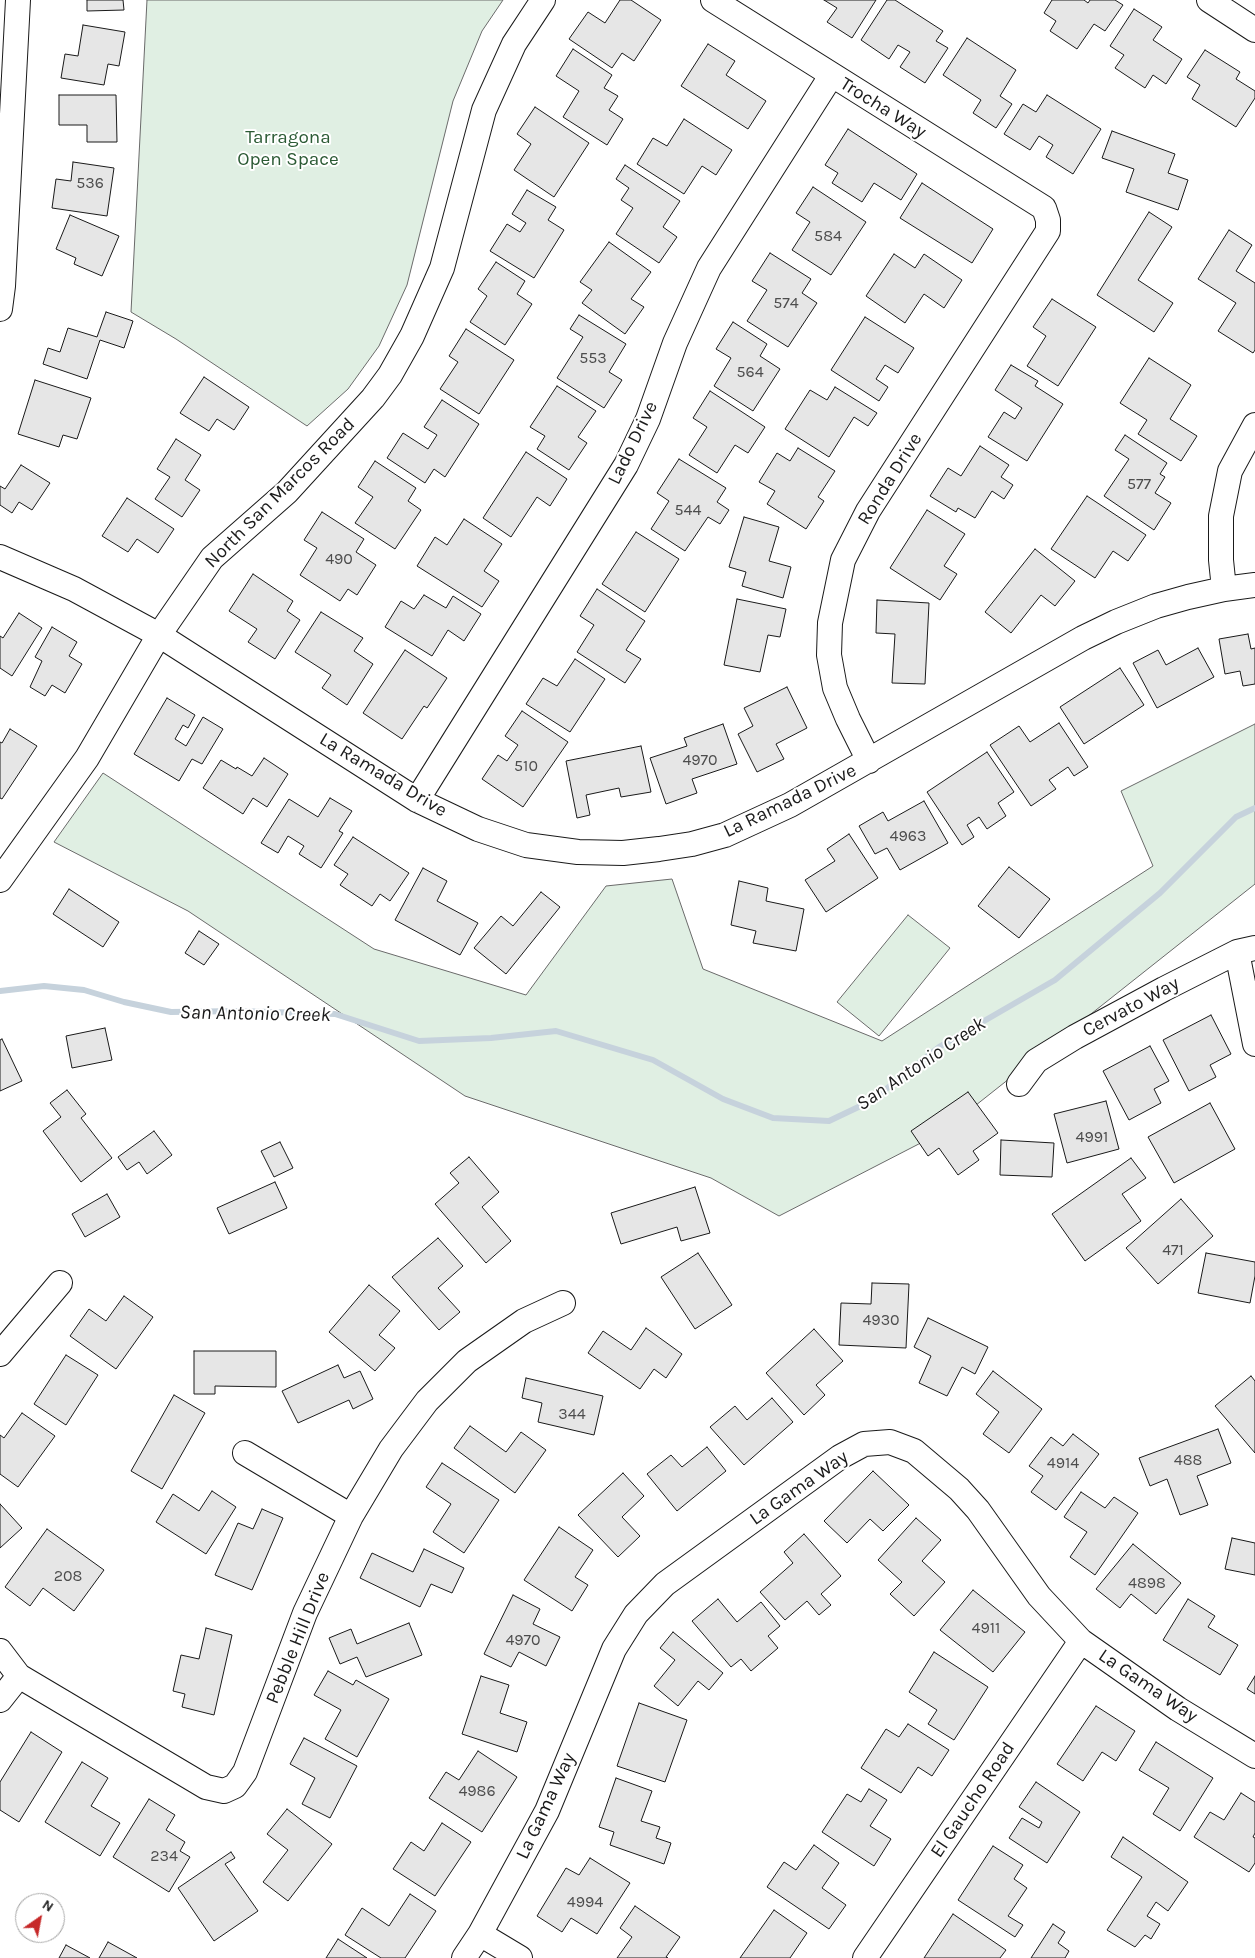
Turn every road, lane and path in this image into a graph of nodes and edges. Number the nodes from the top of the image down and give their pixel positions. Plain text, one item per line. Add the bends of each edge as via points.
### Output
1 (18, 0) edge
2 (542, 0) edge
3 (713, 0) edge
4 (1209, 0) edge
5 (1255, 30) edge
6 (832, 76) junction
7 (1048, 220) joint
8 (0, 309) edge
9 (1255, 425) edge
10 (0, 557) edge
11 (1255, 585) edge
12 (1224, 589) junction
13 (159, 635) junction
14 (869, 761) junction
15 (417, 800) junction
16 (0, 880) edge
17 (1246, 950) edge
18 (1255, 1044) edge
19 (1019, 1084) dead end
20 (60, 1283) dead end
21 (563, 1304) dead end
22 (0, 1354) edge
23 (245, 1453) dead end
24 (351, 1516) junction
25 (1081, 1641) junction
26 (0, 1651) edge
27 (19, 1676) junction
28 (0, 1700) edge
29 (1255, 1756) edge
30 (480, 1934) junction
31 (464, 1958) edge
32 (520, 1958) edge
33 (865, 1958) edge

1 - 8 street
2 - 13 street, North San Marcos Road via 514,44 484,110 442,268 412,336 390,375 287,492 212,558
3 - 6 street, Trocha Way
4 - 5 street
6 - 7 street, Trocha Way via 1044,208
6 - 15 street, Lado Drive via 709,268 674,343 648,419 626,465
7 - 14 street, Ronda Drive via 1048,231 868,510 843,560 830,623 829,656 835,688
9 - 12 street via 1230,471 1221,516
10 - 13 street, La Ramada Drive via 74,589
11 - 12 street, La Ramada Drive
12 - 14 street, La Ramada Drive via 1156,606 1116,622
13 - 15 street, La Ramada Drive
13 - 16 street, North San Marcos Road via 87,758
14 - 15 street, La Ramada Drive via 790,805 725,835 692,844 623,853 578,852 526,845 478,830
17 - 18 street
17 - 19 street, Cervato Way via 1164,988 1036,1061
20 - 22 street
21 - 24 street, Pebble Hill Drive via 524,1321 467,1362 427,1401 391,1449
23 - 24 street
24 - 27 street, Pebble Hill Drive via 305,1613 245,1772 226,1800
25 - 29 street, La Gama Way via 1178,1709
25 - 30 street, La Gama Way via 1039,1596 978,1510 959,1489 914,1451 890,1442 864,1444 840,1457 665,1584 636,1614 614,1649 548,1811
25 - 33 street, El Gaucho Road
26 - 27 street
27 - 28 street
30 - 31 street, La Gama Way
30 - 32 street

